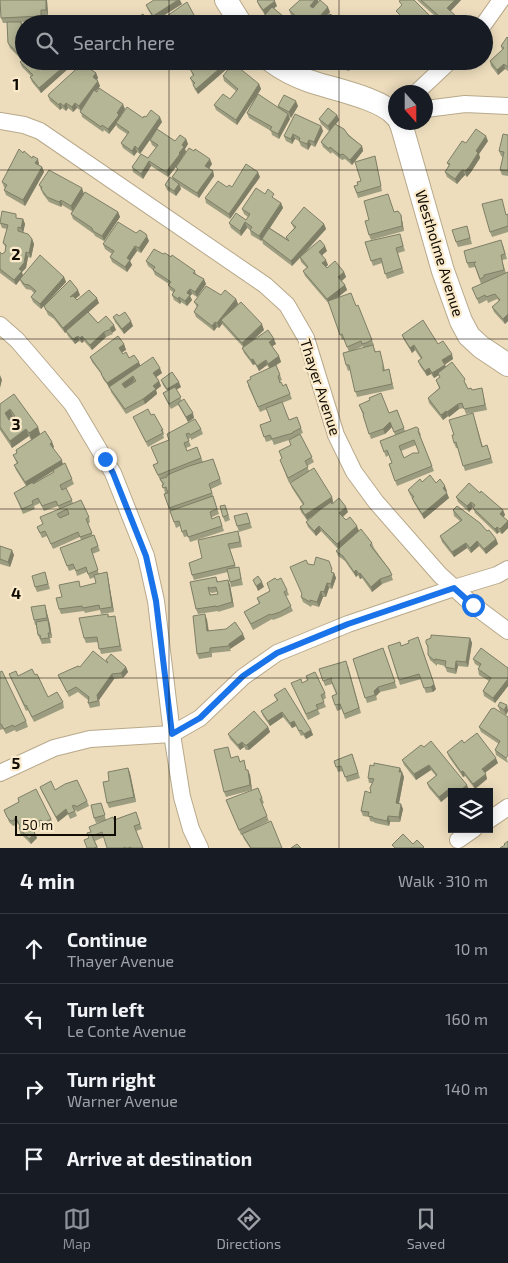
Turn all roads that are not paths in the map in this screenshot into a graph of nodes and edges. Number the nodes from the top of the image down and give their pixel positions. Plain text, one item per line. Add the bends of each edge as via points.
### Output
1 (226, 0) edge
2 (501, 0) edge
3 (235, 15) edge
4 (490, 15) edge
5 (283, 70) edge
6 (440, 70) edge
7 (424, 85) edge
8 (508, 106) edge
9 (433, 108) edge
10 (388, 110) edge
11 (0, 120) edge
12 (403, 130) edge
13 (0, 325) edge
14 (508, 365) edge
15 (508, 569) edge
16 (454, 588) junction
17 (508, 631) edge
18 (172, 734) junction
19 (0, 773) edge
20 (508, 808) edge
21 (493, 817) edge
22 (468, 833) edge
23 (458, 840) dead end
24 (200, 848) edge

1 - 3 street
2 - 4 street
5 - 10 street, Westholme Avenue
6 - 7 street
8 - 9 street via 465,104
11 - 16 street, Thayer Avenue via 40,131 265,285 282,300 306,338 336,435 354,472 382,509
12 - 14 street, Westholme Avenue via 461,322 481,348
13 - 18 street via 72,404 113,473 146,556 156,601
15 - 16 street
16 - 17 street, Thayer Avenue
16 - 18 street via 348,624 277,653 243,676 200,718
18 - 19 street via 90,739 54,748
18 - 24 street via 182,797
20 - 21 street
22 - 23 street

